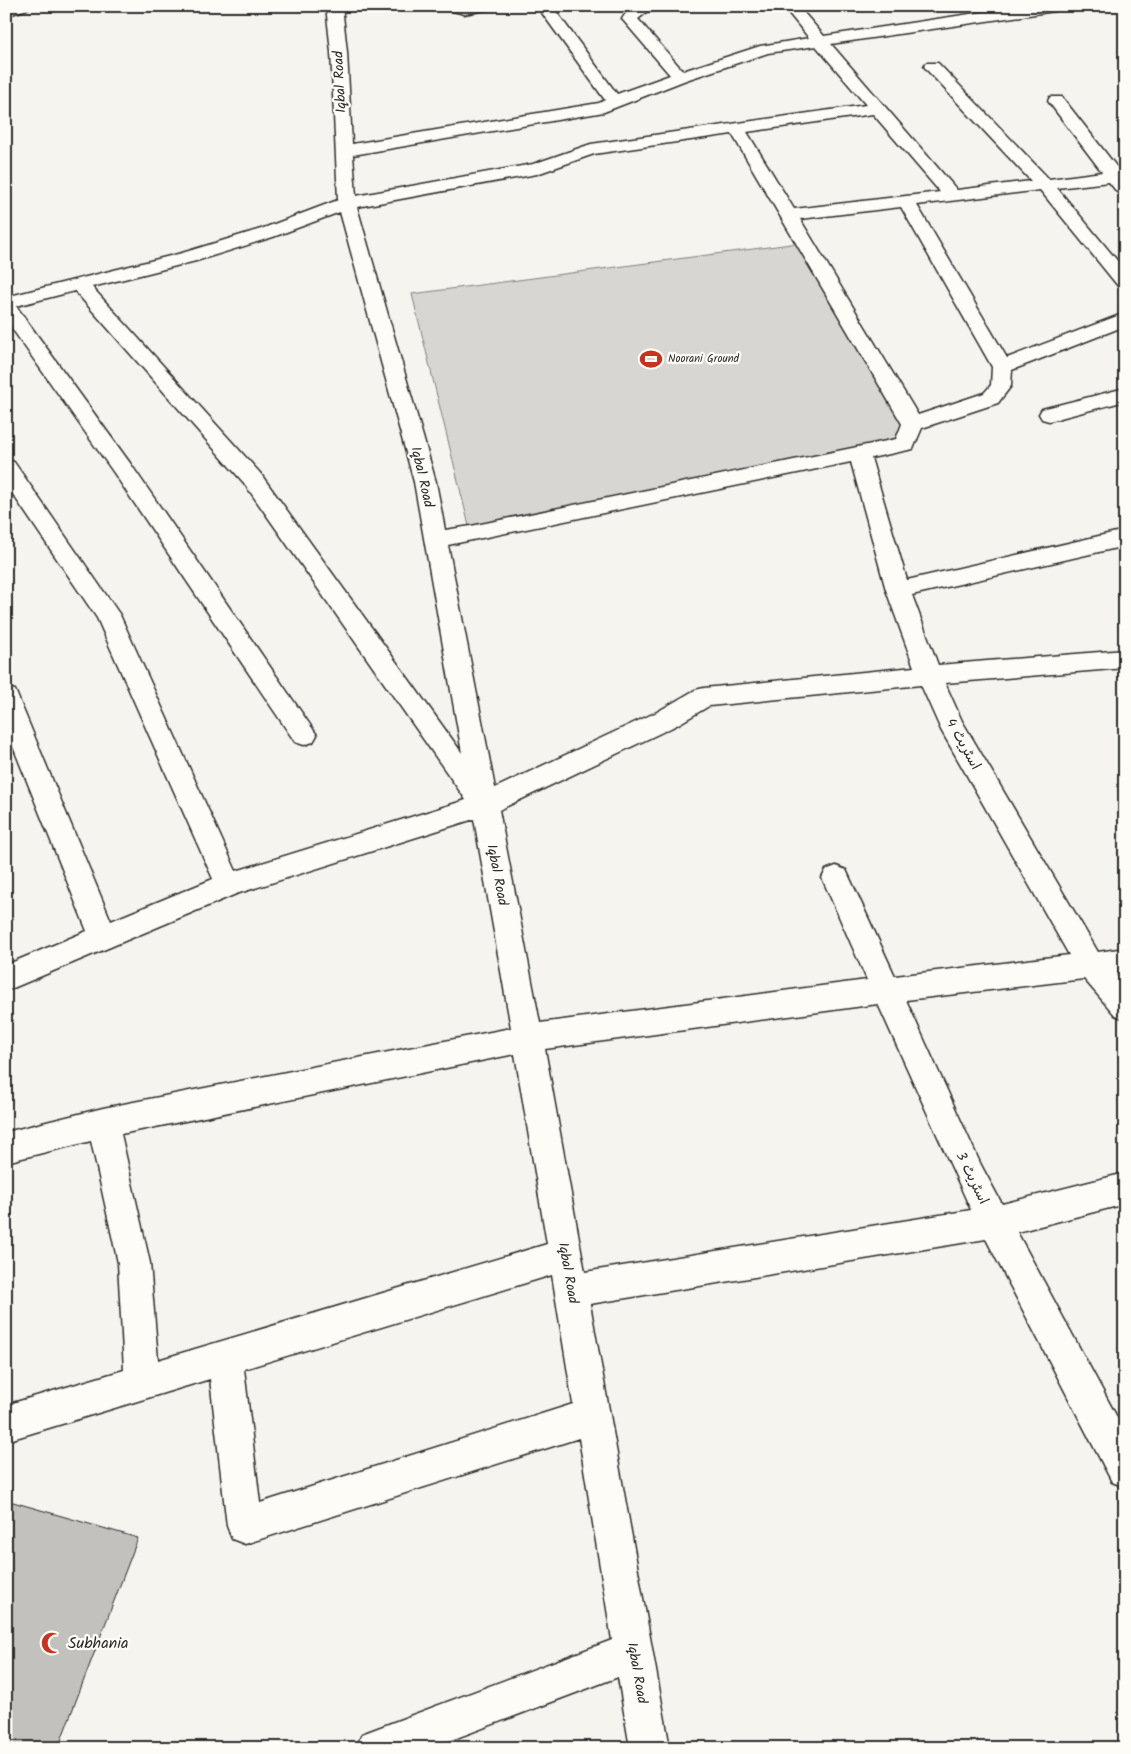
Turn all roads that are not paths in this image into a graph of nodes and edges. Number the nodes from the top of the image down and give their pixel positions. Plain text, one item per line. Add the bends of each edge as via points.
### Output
1 (22, 6) edge
2 (334, 6) edge
3 (451, 6) edge
4 (486, 6) edge
5 (544, 6) edge
6 (658, 6) edge
7 (790, 6) edge
8 (1043, 7) edge
9 (6, 11) edge
10 (819, 40) junction
11 (932, 66) dead end
12 (680, 77) junction
13 (614, 101) junction
14 (1056, 101) dead end
15 (878, 108) junction
16 (736, 127) junction
17 (344, 151) junction
18 (1122, 181) edge
19 (1045, 184) junction
20 (952, 195) junction
21 (906, 201) junction
22 (347, 203) junction
23 (789, 215) junction
24 (1125, 282) edge
25 (80, 284) junction
26 (6, 304) edge
27 (1125, 319) edge
28 (1002, 367) junction
29 (1125, 394) edge
30 (1049, 414) dead end
31 (913, 424) junction
32 (859, 454) junction
33 (6, 466) edge
34 (1125, 538) edge
35 (435, 540) junction
36 (898, 590) junction
37 (1125, 659) edge
38 (928, 675) junction
39 (6, 697) edge
40 (304, 735) dead end
41 (484, 804) junction
42 (836, 878) dead end
43 (229, 885) junction
44 (104, 938) junction
45 (1125, 961) edge
46 (1090, 966) junction
47 (6, 978) edge
48 (886, 990) junction
49 (1125, 1006) edge
50 (527, 1038) junction
51 (103, 1123) junction
52 (6, 1147) edge
53 (1125, 1188) edge
54 (993, 1222) junction
55 (565, 1255) junction
56 (571, 1291) junction
57 (225, 1358) junction
58 (142, 1382) junction
59 (592, 1416) junction
60 (6, 1423) edge
61 (1125, 1469) edge
62 (633, 1652) junction
63 (376, 1748) edge
64 (650, 1748) edge

1 - 9 street
2 - 17 street, Iqbal Road
3 - 4 street via 464,9
5 - 13 street
6 - 12 street via 638,10 630,19
7 - 10 street
8 - 10 street
10 - 12 street via 766,48
10 - 15 street
11 - 19 street
12 - 13 street
13 - 17 street via 604,107
14 - 18 street
15 - 16 street
15 - 20 street
16 - 22 street via 591,149 537,169
16 - 23 street
17 - 22 street, Iqbal Road
18 - 19 street
19 - 20 street
19 - 24 street
20 - 21 street
21 - 23 street
21 - 28 street
22 - 25 street via 198,254
22 - 35 street, Iqbal Road via 424,482
23 - 31 street
25 - 26 street
25 - 41 street via 252,478
26 - 40 street
27 - 28 street
28 - 31 street via 1001,386 991,398
29 - 30 street
31 - 32 street via 904,444
32 - 35 street
32 - 36 street, اسٹریٹ 4
33 - 43 street via 108,615
34 - 36 street
35 - 41 street, Iqbal Road
36 - 38 street, اسٹریٹ 4
37 - 38 street
38 - 41 street via 704,697 666,719
38 - 46 street, اسٹریٹ 4 via 950,723
39 - 44 street
41 - 43 street
41 - 50 street, Iqbal Road
42 - 48 street, اسٹریٹ 3
43 - 44 street
44 - 47 street
45 - 46 street
46 - 48 street
46 - 49 street, اسٹریٹ 4
48 - 50 street
48 - 54 street, اسٹریٹ 3
50 - 51 street
50 - 55 street, Iqbal Road
51 - 52 street
51 - 58 street via 134,1263
53 - 54 street
54 - 56 street
54 - 61 street, اسٹریٹ 3
55 - 56 street, Iqbal Road
55 - 57 street
56 - 59 street, Iqbal Road
57 - 58 street
57 - 59 street via 245,1526
58 - 60 street
59 - 62 street, Iqbal Road
62 - 63 street
62 - 64 street, Iqbal Road

